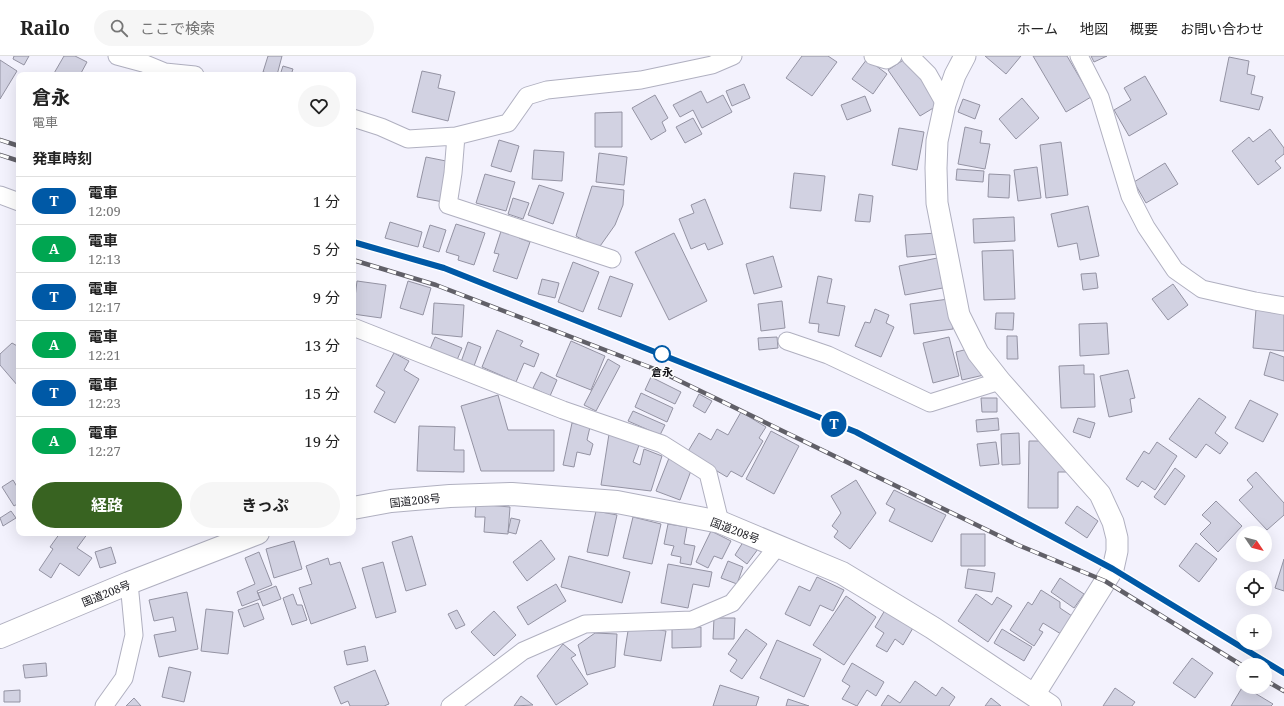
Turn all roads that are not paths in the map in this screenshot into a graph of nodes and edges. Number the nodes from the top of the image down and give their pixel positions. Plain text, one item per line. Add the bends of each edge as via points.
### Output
1 (117, 56) edge
2 (733, 56) edge
3 (873, 56) edge
4 (893, 56) edge
5 (910, 56) edge
6 (965, 56) edge
7 (1080, 56) edge
8 (165, 72) edge
9 (945, 104) junction
10 (356, 119) edge
11 (456, 136) junction
12 (0, 195) edge
13 (16, 201) edge
14 (612, 259) dead end
15 (1284, 306) edge
16 (356, 328) edge
17 (787, 341) dead end
18 (1000, 381) junction
19 (356, 507) edge
20 (720, 522) junction
21 (250, 536) edge
22 (777, 547) junction
23 (129, 584) junction
24 (0, 637) edge
25 (1042, 701) edge
26 (104, 706) edge
27 (450, 706) edge

1 - 8 street
2 - 11 street via 712,65 641,80 547,90 527,96 508,122
3 - 4 street via 886,60
5 - 9 street via 928,74
6 - 9 street
7 - 15 street via 1100,98 1130,196 1146,227 1175,270 1202,289
9 - 18 street via 937,141 937,203 959,315 978,353
10 - 11 street via 408,139
11 - 14 street via 448,205
12 - 13 street
16 - 20 street via 563,410 662,444 708,473
17 - 18 street via 828,355 930,403
18 - 25 street via 1100,494 1113,522 1117,538 1113,569
19 - 20 highway, 国道208号 via 391,501 512,494 617,502
20 - 22 highway, 国道208号
21 - 23 highway, 国道208号
22 - 25 highway, 国道208号 via 842,573 933,628
22 - 27 street via 732,603 692,620 585,624 522,651
23 - 24 highway, 国道208号
23 - 26 street via 134,635 124,678

